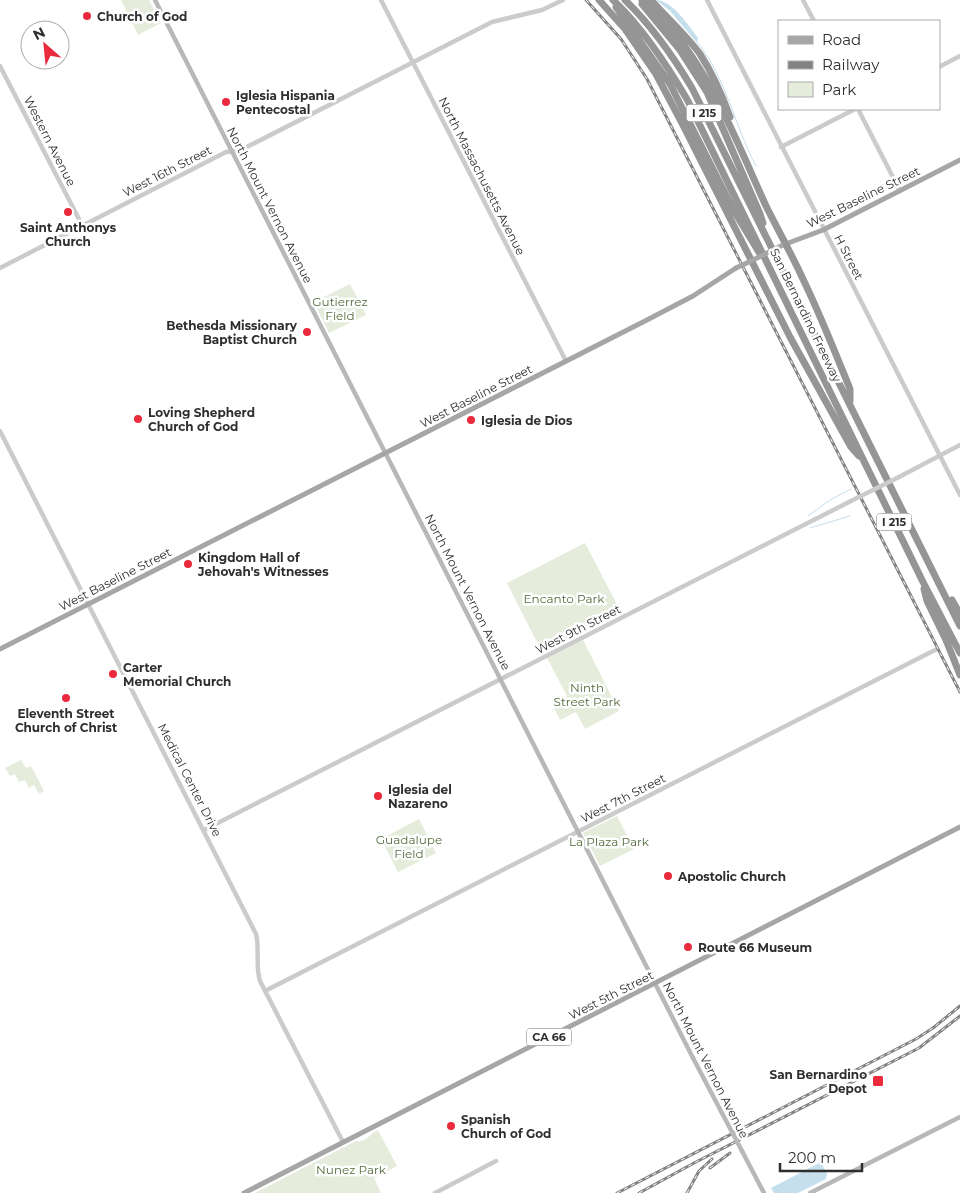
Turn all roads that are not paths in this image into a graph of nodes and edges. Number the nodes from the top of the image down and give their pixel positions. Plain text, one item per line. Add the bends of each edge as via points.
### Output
1 (155, 0) edge
2 (381, 0) edge
3 (599, 0) edge
4 (612, 0) edge
5 (625, 0) edge
6 (640, 0) edge
7 (651, 0) edge
8 (707, 0) edge
9 (803, 0) edge
10 (560, 1) edge
11 (813, 20) edge
12 (960, 56) edge
13 (413, 62) junction
14 (0, 66) edge
15 (940, 66) edge
16 (659, 67) junction
17 (855, 110) edge
18 (858, 110) edge
19 (683, 125) junction
20 (735, 136) junction
21 (781, 147) junction
22 (232, 152) junction
23 (960, 160) edge
24 (900, 190) junction
25 (82, 226) junction
26 (824, 230) junction
27 (766, 238) junction
28 (783, 245) junction
29 (752, 261) junction
30 (0, 268) edge
31 (787, 302) junction
32 (566, 361) junction
33 (850, 404) junction
34 (0, 431) edge
35 (960, 445) edge
36 (386, 453) junction
37 (940, 456) junction
38 (866, 464) junction
39 (960, 495) edge
40 (923, 582) junction
41 (941, 586) junction
42 (90, 604) junction
43 (960, 614) edge
44 (960, 626) edge
45 (0, 649) edge
46 (935, 650) dead end
47 (960, 653) edge
48 (960, 675) edge
49 (501, 679) junction
50 (960, 827) edge
51 (204, 830) junction
52 (578, 832) junction
53 (655, 983) junction
54 (266, 991) junction
55 (960, 1117) edge
56 (343, 1142) junction
57 (496, 1161) dead end
58 (244, 1193) edge
59 (435, 1193) edge
60 (764, 1193) edge
61 (810, 1193) edge

1 - 22 main road, North Mount Vernon Avenue
2 - 13 street, North Massachusetts Avenue
3 - 19 highway via 616,17 649,64
4 - 16 highway
4 - 31 highway, San Bernardino Freeway / I 215 via 661,58 688,100
5 - 27 highway, San Bernardino Freeway / I 215 via 653,30 680,67
6 - 20 highway via 652,8 683,44 699,67
6 - 27 highway via 680,50 707,92 760,214
7 - 20 highway via 689,41 710,70 723,97
8 - 21 street, H Street
9 - 11 street
10 - 13 street, West 16th Street via 535,12 492,22
12 - 15 street
13 - 22 street, West 16th Street
13 - 32 street, North Massachusetts Avenue
14 - 25 street, Western Avenue
16 - 19 highway
16 - 31 highway via 734,211
17 - 21 street
18 - 24 street
19 - 29 highway
20 - 28 highway
21 - 26 street, H Street
22 - 25 street, West 16th Street via 226,152
22 - 36 main road, North Mount Vernon Avenue
23 - 24 main road, West Baseline Street
24 - 26 main road, West Baseline Street
25 - 30 street, West 16th Street
26 - 28 main road, West Baseline Street
26 - 37 street, H Street
27 - 33 highway, San Bernardino Freeway / I 215
28 - 29 main road, West Baseline Street, bridge
28 - 33 highway via 806,285 850,389
29 - 32 main road, West Baseline Street, bridge via 693,296
29 - 38 highway via 851,446
31 - 38 highway, San Bernardino Freeway / I 215
32 - 36 main road, West Baseline Street
33 - 41 highway, San Bernardino Freeway / I 215
34 - 42 street, Medical Center Drive
35 - 37 street, West 9th Street
36 - 42 main road, West Baseline Street
36 - 49 main road, North Mount Vernon Avenue
37 - 39 street, H Street
37 - 49 street, West 9th Street, bridge
38 - 40 highway, San Bernardino Freeway / I 215
40 - 47 highway, San Bernardino Freeway / I 215
40 - 48 highway via 927,601
41 - 43 highway
41 - 44 highway, San Bernardino Freeway / I 215
42 - 45 main road, West Baseline Street
42 - 51 street, Medical Center Drive
46 - 52 street, West 7th Street
49 - 51 street, West 9th Street
49 - 52 main road, North Mount Vernon Avenue
50 - 53 main road, West 5th Street / CA 66
51 - 54 street, Medical Center Drive via 256,934 258,974
52 - 53 main road, North Mount Vernon Avenue
52 - 54 street, West 7th Street
53 - 56 main road, West 5th Street / CA 66
53 - 60 main road, North Mount Vernon Avenue, bridge
54 - 56 street, Medical Center Drive
55 - 61 main road
56 - 58 main road, West 5th Street / CA 66
57 - 59 street

